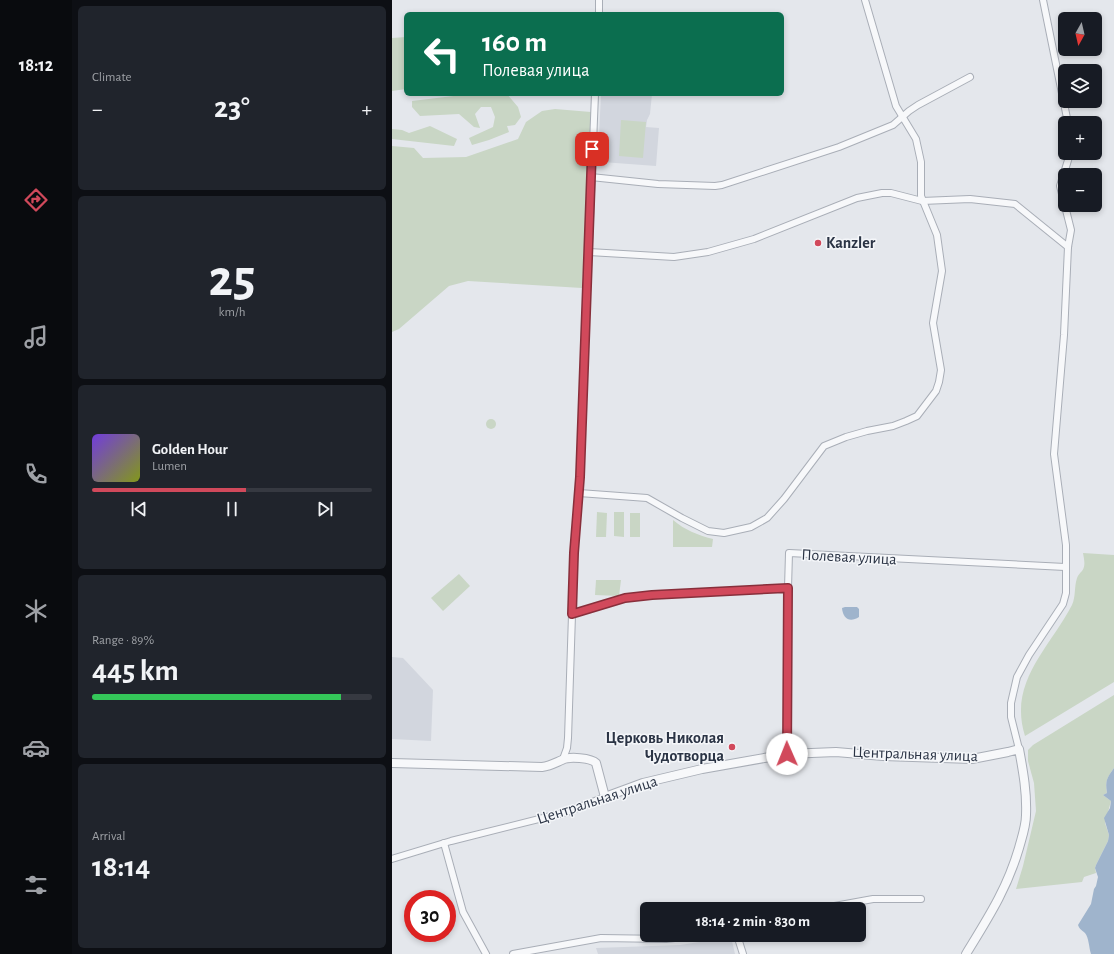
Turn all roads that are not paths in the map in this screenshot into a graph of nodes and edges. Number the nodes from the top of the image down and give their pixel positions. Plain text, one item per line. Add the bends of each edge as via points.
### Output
1 (599, 0) edge
2 (865, 0) edge
3 (1043, 0) edge
4 (599, 12) edge
5 (970, 77) dead end
6 (595, 96) edge
7 (1067, 116) edge
8 (903, 117) junction
9 (1068, 160) edge
10 (591, 177) junction
11 (922, 200) junction
12 (1068, 247) junction
13 (589, 252) junction
14 (579, 493) junction
15 (1065, 567) junction
16 (788, 588) junction
17 (572, 614) junction
18 (1019, 749) junction
19 (787, 754) junction
20 (563, 759) junction
21 (392, 763) edge
22 (605, 797) junction
23 (444, 843) junction
24 (392, 859) edge
25 (921, 899) dead end
26 (856, 902) edge
27 (640, 939) edge
28 (739, 942) edge
29 (486, 954) edge
30 (513, 954) edge
31 (743, 954) edge
32 (966, 954) edge

1 - 4 street
2 - 8 street via 894,99
3 - 7 street
5 - 8 street via 918,105
6 - 10 street
8 - 10 street via 893,125 839,147 715,186 658,184
8 - 11 street via 918,145
9 - 12 street via 1060,186 1071,230
10 - 13 street
11 - 12 street via 970,199 1015,204
11 - 13 street via 891,193 874,194 857,198 754,239 684,256
11 - 14 street via 937,235 942,271 933,323 941,370 936,391 917,416 893,426 846,437 824,446 784,499 766,518 751,527 724,533 708,531 647,498
12 - 15 street via 1054,454 1066,545
13 - 14 street
14 - 17 street
15 - 16 street, Полевая улица via 789,553
15 - 18 street via 1066,593 1063,604 1029,654 1013,690 1011,717
16 - 17 street via 625,598
16 - 19 street
17 - 20 street via 567,743
18 - 19 street, Центральная улица via 972,759 836,752
18 - 32 street via 1026,797 1022,837 1005,887
19 - 22 street, Центральная улица via 732,763 643,783
20 - 21 street via 542,767
20 - 22 street via 593,760
22 - 23 street, Центральная улица via 567,812
23 - 24 street, Центральная улица
23 - 29 street via 463,912
25 - 26 street via 873,899
27 - 30 street via 601,938
28 - 31 street

